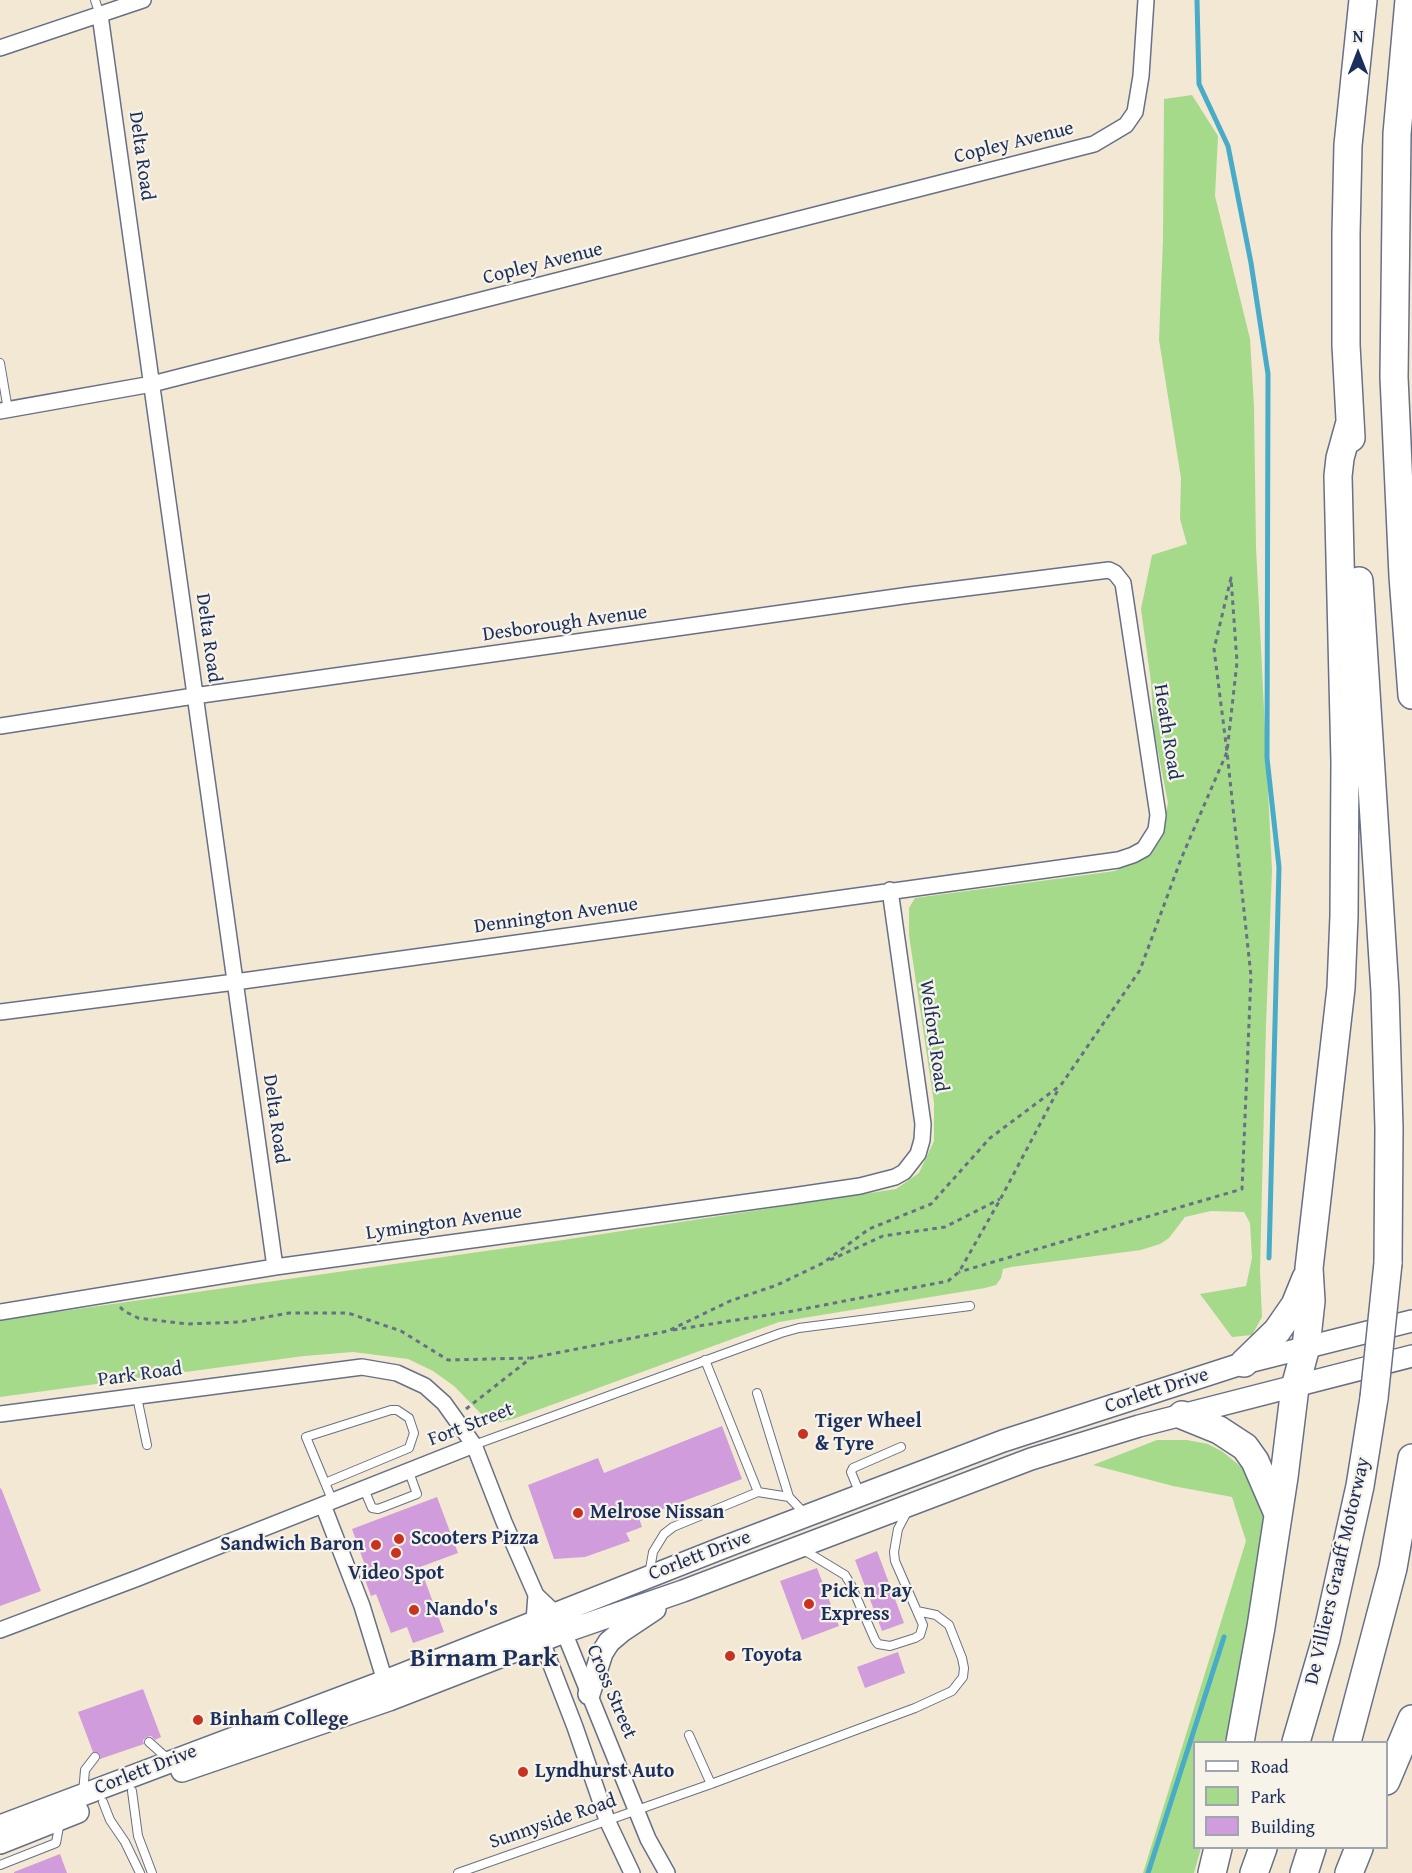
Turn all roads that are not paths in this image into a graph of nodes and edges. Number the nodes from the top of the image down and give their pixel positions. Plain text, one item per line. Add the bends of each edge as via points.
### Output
1 (143, 0) edge
2 (1146, 0) edge
3 (1363, 0) edge
4 (1409, 0) edge
5 (97, 7) edge
6 (0, 48) edge
7 (0, 363) edge
8 (152, 384) junction
9 (4, 411) edge
10 (1350, 422) junction
11 (1403, 576) junction
12 (1125, 591) joint
13 (1412, 603) edge
14 (1412, 695) edge
15 (194, 696) junction
16 (0, 726) edge
17 (1118, 860) joint
18 (890, 891) junction
19 (235, 982) junction
20 (0, 1012) edge
21 (895, 1177) joint
22 (275, 1267) junction
23 (1309, 1268) junction
24 (970, 1306) dead end
25 (0, 1312) edge
26 (1412, 1321) edge
27 (1306, 1347) junction
28 (1412, 1356) edge
29 (705, 1360) junction
30 (1244, 1363) junction
31 (286, 1376) joint
32 (1295, 1387) junction
33 (757, 1393) dead end
34 (137, 1396) junction
35 (0, 1414) edge
36 (1182, 1415) junction
37 (147, 1445) dead end
38 (474, 1445) junction
39 (901, 1447) dead end
40 (1412, 1458) edge
41 (409, 1472) junction
42 (325, 1482) junction
43 (364, 1489) junction
44 (758, 1492) junction
45 (861, 1495) junction
46 (789, 1497) junction
47 (912, 1503) junction
48 (328, 1504) junction
49 (1278, 1515) junction
50 (806, 1516) junction
51 (797, 1546) junction
52 (649, 1576) junction
53 (683, 1591) junction
54 (536, 1595) junction
55 (917, 1611) junction
56 (534, 1621) junction
57 (559, 1623) junction
58 (0, 1630) edge
59 (542, 1641) junction
60 (385, 1680) junction
61 (589, 1694) junction
62 (1412, 1719) edge
63 (689, 1735) dead end
64 (1240, 1741) edge
65 (1297, 1741) edge
66 (1348, 1741) edge
67 (149, 1742) dead end
68 (95, 1757) dead end
69 (170, 1761) junction
70 (1388, 1776) edge
71 (711, 1784) junction
72 (132, 1791) junction
73 (93, 1798) junction
74 (638, 1810) junction
75 (60, 1819) junction
76 (607, 1820) junction
77 (0, 1826) edge
78 (0, 1843) edge
79 (1218, 1849) edge
80 (1263, 1849) edge
81 (1312, 1849) edge
82 (1359, 1849) edge
83 (0, 1865) edge
84 (140, 1873) edge
85 (153, 1873) edge
86 (458, 1873) edge
87 (632, 1873) edge
88 (667, 1873) edge
89 (1212, 1873) edge
90 (1254, 1873) edge
91 (1304, 1873) edge
92 (1349, 1873) edge

1 - 5 street
2 - 8 street, Copley Avenue via 1140,86 1134,111 1126,125 1094,144
3 - 10 highway, De Villiers Graaff Motorway via 1348,145 1346,345
4 - 11 highway via 1397,134 1394,377
5 - 6 street
5 - 8 street, Delta Road
7 - 9 lane
8 - 9 street, Copley Avenue
8 - 15 street, Delta Road
10 - 23 highway via 1338,476 1345,762 1341,988
10 - 65 highway, De Villiers Graaff Motorway, bridge via 1385,992 1388,1263 1360,1486 1326,1639
11 - 13 highway
11 - 14 highway
12 - 15 street, Desborough Avenue via 1115,573 1100,570
12 - 17 street, Heath Road via 1158,815 1156,830 1144,849
15 - 16 street, Desborough Avenue
15 - 19 street, Delta Road
17 - 18 street, Dennington Avenue
18 - 19 street, Dennington Avenue
18 - 21 street, Welford Road via 923,1124 918,1154
19 - 20 street, Dennington Avenue
19 - 22 street, Delta Road
21 - 22 street, Lymington Avenue via 792,1196
22 - 25 street, Lymington Avenue
23 - 27 highway via 1311,1302
23 - 30 highway via 1295,1305 1277,1331
24 - 29 lane, Fort Street via 799,1328
26 - 27 main road, Corlett Drive
27 - 30 main road, Corlett Drive
27 - 32 highway
28 - 32 main road, Corlett Drive
29 - 38 lane, Fort Street
29 - 44 lane
30 - 45 main road, Corlett Drive via 1003,1441
31 - 34 street, Park Road
31 - 38 street, Cross Street via 362,1367 397,1373 425,1386 444,1403
32 - 36 main road, Corlett Drive
32 - 49 highway
33 - 46 lane
34 - 35 street, Park Road
34 - 37 lane
36 - 47 main road, Corlett Drive via 1083,1442
36 - 49 highway via 1218,1430 1245,1448 1255,1461
38 - 41 street, Fort Street
38 - 54 street, Cross Street
39 - 45 lane via 853,1468 851,1472
40 - 66 highway via 1393,1568
41 - 43 street, Fort Street
41 - 43 lane via 417,1494 386,1506 372,1508
42 - 42 lane via 306,1437 391,1410 409,1418 414,1433 409,1448
42 - 48 lane
43 - 48 street, Fort Street
44 - 46 lane
44 - 52 lane via 673,1527 653,1552
45 - 50 main road, Corlett Drive
46 - 50 lane
47 - 51 main road, Corlett Drive
47 - 55 lane via 898,1529 894,1552
48 - 58 street, Fort Street
48 - 60 street
49 - 64 highway
50 - 52 main road, Corlett Drive
51 - 53 main road, Corlett Drive
51 - 55 lane via 845,1575 878,1644 890,1646 920,1635 923,1625
52 - 57 main road, Corlett Drive
53 - 57 main road, Corlett Drive
53 - 61 main road via 609,1642
54 - 56 street, Cross Street
54 - 57 street, Cross Street
55 - 71 lane, Sunnyside Road via 936,1615 949,1625 962,1658 963,1677 952,1691
56 - 57 main road, Corlett Drive
56 - 59 street, Cross Street
56 - 60 main road, Corlett Drive
57 - 59 main road, Corlett Drive
57 - 61 street, Cross Street
59 - 72 main road, Corlett Drive
59 - 76 street, Cross Street
60 - 69 main road, Corlett Drive
61 - 74 street, Cross Street
62 - 70 highway
63 - 71 lane
67 - 69 lane
68 - 73 lane via 85,1770
69 - 73 main road, Corlett Drive
71 - 74 lane, Sunnyside Road
72 - 73 main road, Corlett Drive
72 - 85 lane via 138,1836
73 - 75 main road, Corlett Drive
73 - 77 main road, Corlett Drive
73 - 84 lane via 125,1842
74 - 76 lane, Sunnyside Road
74 - 88 street, Cross Street via 651,1846
75 - 78 main road, Corlett Drive
75 - 83 lane via 57,1844
76 - 86 lane, Sunnyside Road
76 - 87 street, Cross Street
79 - 89 highway
80 - 90 highway
81 - 91 highway
82 - 92 highway

